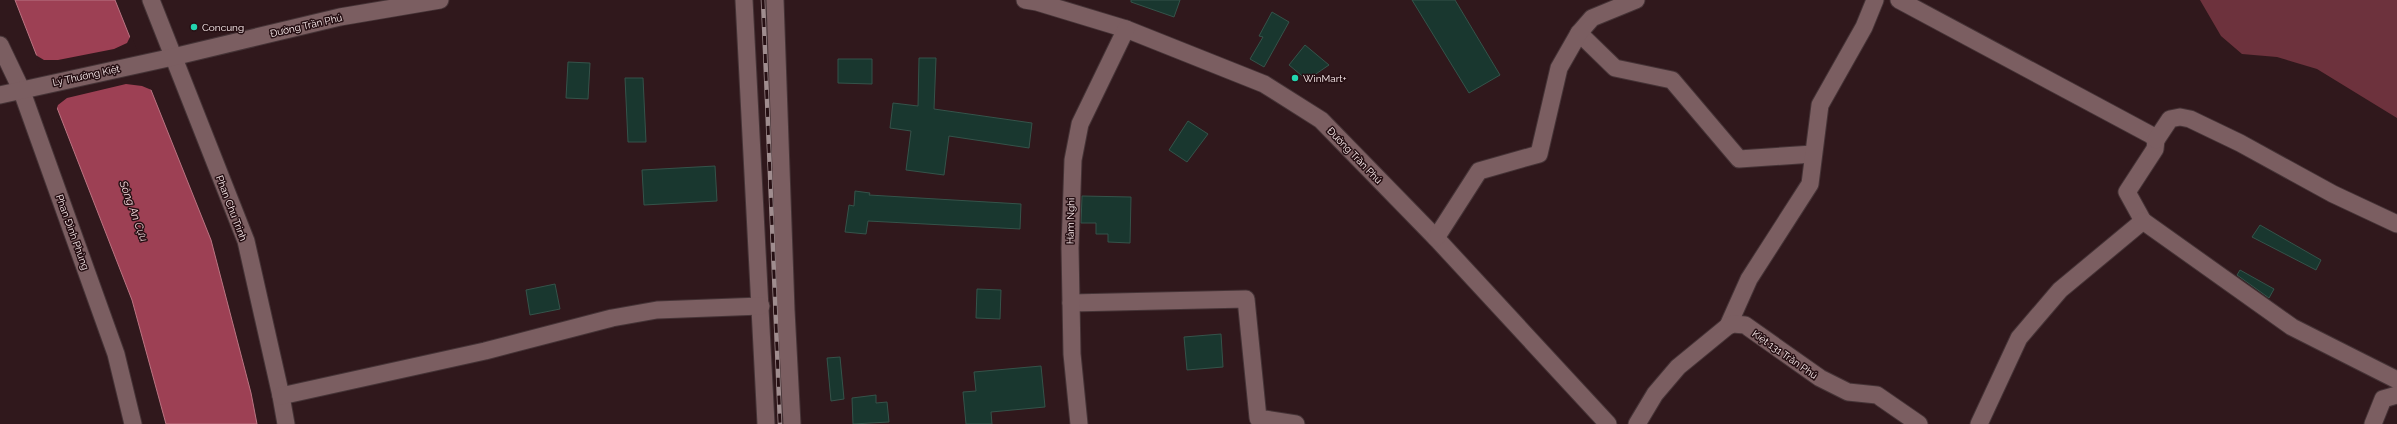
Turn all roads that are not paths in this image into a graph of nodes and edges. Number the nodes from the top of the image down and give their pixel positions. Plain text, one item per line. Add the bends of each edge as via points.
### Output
1 (152, 0) edge
2 (440, 0) edge
3 (744, 0) edge
4 (775, 0) edge
5 (1636, 0) edge
6 (1875, 0) edge
7 (1899, 0) edge
8 (1033, 1) edge
9 (1126, 29) junction
10 (1579, 32) junction
11 (0, 45) edge
12 (173, 57) junction
13 (21, 90) junction
14 (0, 95) edge
15 (2156, 140) junction
16 (1814, 154) junction
17 (2143, 221) junction
18 (2397, 224) edge
19 (1436, 238) junction
20 (1071, 303) junction
21 (761, 306) junction
22 (1728, 326) junction
23 (2397, 380) edge
24 (2397, 395) edge
25 (282, 396) junction
26 (132, 424) edge
27 (286, 424) edge
28 (766, 424) edge
29 (792, 424) edge
30 (1079, 424) edge
31 (1296, 424) edge
32 (1608, 424) edge
33 (1637, 424) edge
34 (1919, 424) edge
35 (1979, 424) edge
36 (2373, 424) edge

1 - 12 street, Phan Chu Trinh
2 - 12 street, Đường Trần Phú via 340,17
3 - 21 street
4 - 29 street
5 - 10 street via 1592,18
6 - 16 street via 1864,27 1820,105
7 - 15 street via 2152,135
8 - 9 street, Đường Trần Phú
9 - 19 street, Đường Trần Phú via 1264,84 1290,98 1321,120
9 - 20 street, Hàm Nghi via 1080,124 1074,153 1070,201
10 - 16 street via 1615,68 1672,80 1739,159
10 - 19 street via 1559,68 1539,154 1479,171
11 - 13 street, Phan Đình Phùng
12 - 13 street, Lý Thường Kiệt
12 - 25 street, Phan Chu Trinh via 246,241
13 - 14 street, Lý Thường Kiệt
13 - 26 street, Phan Đình Phùng via 116,354
15 - 17 street via 2155,149 2127,192
15 - 18 street via 2170,119 2190,119 2333,194
16 - 22 street via 1810,184 1749,279
17 - 23 street via 2292,326
17 - 35 street via 2060,290 2019,338
19 - 32 street, Đường Trần Phú
20 - 30 street, Hàm Nghi via 1072,354
20 - 31 street via 1246,299 1258,418
21 - 25 street via 657,310 612,318 485,351
21 - 28 street
22 - 33 street via 1678,366 1655,394
22 - 34 street, Kiệt 131 Trần Phú via 1745,325 1820,378 1848,392 1877,395
24 - 36 street via 2383,399
25 - 27 street, Phan Chu Trinh

